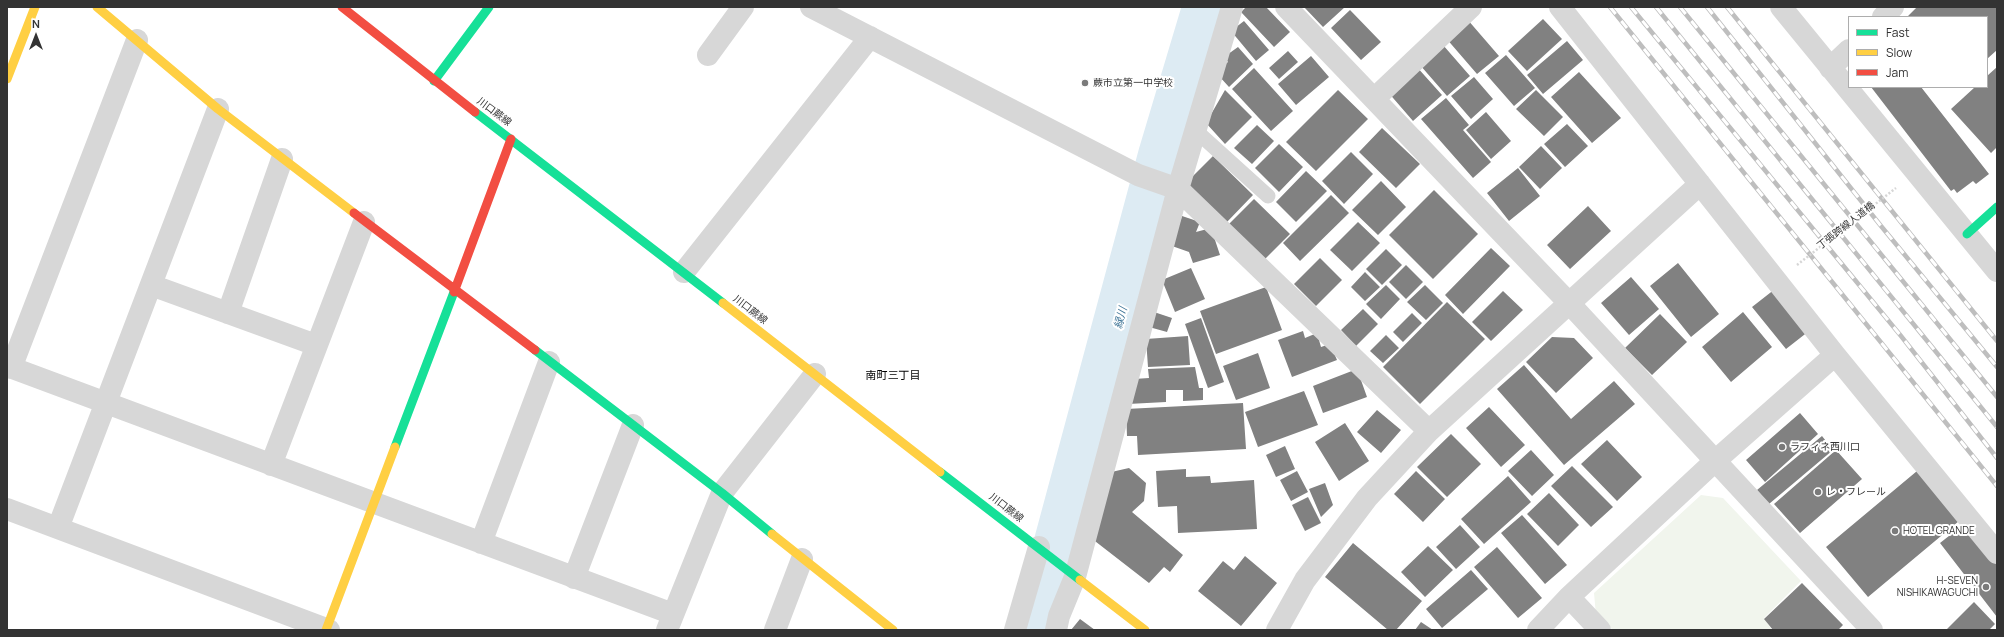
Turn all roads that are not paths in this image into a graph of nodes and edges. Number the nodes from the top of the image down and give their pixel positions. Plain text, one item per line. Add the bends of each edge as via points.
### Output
1 (35, 7) edge
2 (97, 7) edge
3 (342, 7) edge
4 (489, 7) edge
5 (742, 7) edge
6 (811, 7) edge
7 (1232, 7) edge
8 (1286, 7) edge
9 (1471, 7) edge
10 (1560, 7) edge
11 (1781, 7) edge
12 (870, 37) junction
13 (137, 40) junction
14 (1848, 51) edge
15 (708, 55) dead end
16 (1830, 68) junction
17 (7, 79) edge
18 (434, 81) junction
19 (1375, 98) junction
20 (218, 109) junction
21 (1195, 130) junction
22 (511, 139) junction
23 (282, 158) junction
24 (1700, 184) junction
25 (1178, 189) junction
26 (1268, 196) dead end
27 (1997, 207) edge
28 (364, 222) junction
29 (1967, 234) junction
30 (1997, 271) edge
31 (684, 272) junction
32 (151, 285) junction
33 (453, 290) junction
34 (1569, 303) junction
35 (228, 313) junction
36 (316, 345) junction
37 (1835, 354) junction
38 (549, 362) junction
39 (9, 367) edge
40 (816, 374) junction
41 (105, 404) junction
42 (632, 426) junction
43 (1429, 431) junction
44 (1715, 461) junction
45 (271, 465) junction
46 (722, 493) junction
47 (374, 504) junction
48 (7, 509) edge
49 (58, 528) junction
50 (481, 543) junction
51 (1042, 550) junction
52 (1997, 553) edge
53 (802, 559) junction
54 (1073, 574) junction
55 (574, 578) junction
56 (1569, 597) junction
57 (670, 622) edge
58 (327, 630) edge
59 (775, 630) edge
60 (893, 630) edge
61 (1014, 630) edge
62 (1056, 630) edge
63 (1145, 630) edge
64 (1277, 630) edge
65 (1538, 630) edge
66 (1600, 630) edge
67 (1872, 630) edge

1 - 17 street
2 - 13 street
3 - 18 street, 川口蕨線
4 - 18 street
5 - 15 street
6 - 12 street
7 - 21 street
8 - 19 street
9 - 19 street
10 - 24 street
11 - 16 street
12 - 25 street via 1138,175
12 - 31 street
13 - 20 street
13 - 39 street
14 - 16 street
16 - 29 street
18 - 22 street, 川口蕨線
19 - 34 street
20 - 23 street
20 - 32 street
21 - 25 street
21 - 26 lane
22 - 31 street, 川口蕨線
22 - 33 street
23 - 28 street
23 - 35 street
24 - 34 street
24 - 37 street
25 - 43 street
25 - 54 street
27 - 29 street
28 - 33 street
28 - 36 street
29 - 30 street
31 - 40 street, 川口蕨線
32 - 35 street
32 - 41 street
33 - 38 street
33 - 47 street
34 - 43 street
34 - 44 street
35 - 36 street
36 - 45 street
37 - 44 street
37 - 52 street
38 - 42 street
38 - 50 street
39 - 41 street
40 - 46 street
40 - 51 street, 川口蕨線
41 - 45 street
41 - 49 street
42 - 46 street
42 - 55 street
43 - 64 street via 1367,498 1305,580
44 - 56 street
44 - 67 street
45 - 47 street
46 - 53 street
46 - 57 street
47 - 50 street
47 - 58 street
48 - 49 street
49 - 58 street
50 - 55 street
51 - 54 street, 川口蕨線
51 - 61 street
53 - 59 street
53 - 60 street
54 - 62 street
54 - 63 street, 川口蕨線
55 - 57 street
56 - 65 street
56 - 66 street

